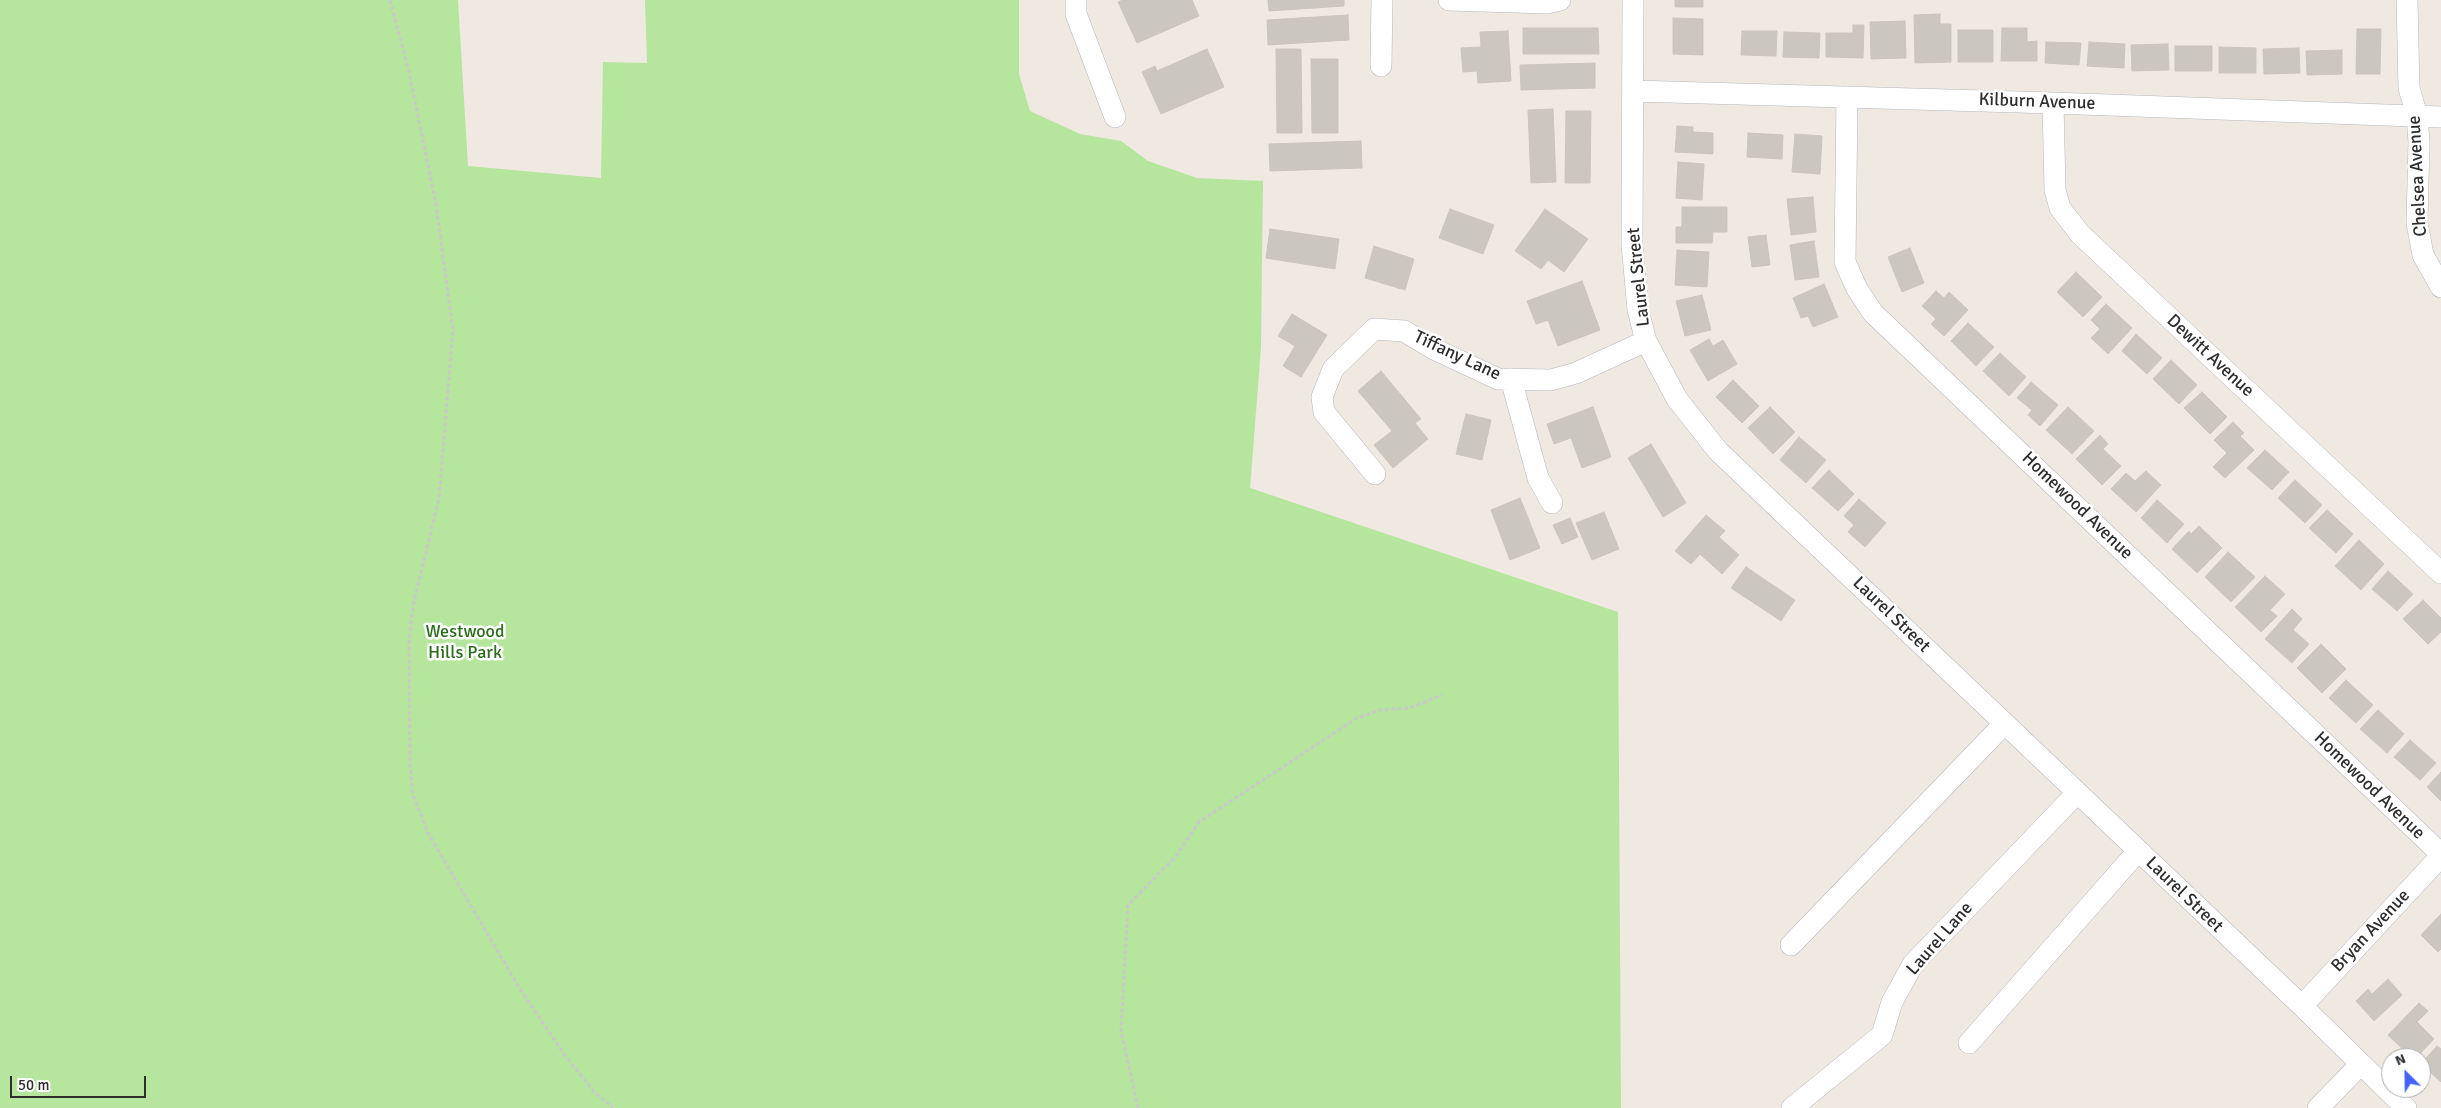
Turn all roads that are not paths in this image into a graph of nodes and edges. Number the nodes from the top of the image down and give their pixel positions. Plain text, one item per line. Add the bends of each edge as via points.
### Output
1 (1076, 0) edge
2 (1382, 0) edge
3 (1449, 0) edge
4 (1560, 0) edge
5 (1633, 0) edge
6 (2407, 0) edge
7 (1381, 66) dead end
8 (1634, 91) junction
9 (1847, 97) junction
10 (2053, 103) junction
11 (2417, 116) junction
12 (1115, 117) dead end
13 (2441, 117) edge
14 (2441, 287) edge
15 (1646, 341) junction
16 (1511, 380) junction
17 (1375, 474) dead end
18 (1552, 503) dead end
19 (2441, 574) edge
20 (2004, 724) junction
21 (2077, 793) junction
22 (2138, 851) junction
23 (2441, 855) edge
24 (1791, 946) dead end
25 (2302, 1006) junction
26 (1969, 1043) dead end
27 (2360, 1065) junction
28 (1792, 1108) edge
29 (2318, 1108) edge
30 (2406, 1108) edge

1 - 12 street via 1076,14
2 - 7 street
3 - 4 street via 1547,3
5 - 8 street, Laurel Street
6 - 11 street, Chelsea Avenue via 2409,88
8 - 9 street, Kilburn Avenue
8 - 15 street, Laurel Street via 1632,244 1638,310
9 - 10 street, Kilburn Avenue
9 - 23 street, Homewood Avenue via 1845,262 1873,313
10 - 11 street, Kilburn Avenue
10 - 19 street, Dewitt Avenue via 2055,190 2060,208 2080,234
11 - 13 street, Kilburn Avenue
11 - 14 street, Chelsea Avenue via 2417,223 2423,255
15 - 16 street, Tiffany Lane via 1551,380
15 - 20 street, Laurel Street via 1677,399 1718,451
16 - 17 street, Tiffany Lane via 1498,379 1404,331 1374,329 1333,369 1322,397 1324,412
16 - 18 street, Tiffany Lane via 1538,478
20 - 21 street, Laurel Street
20 - 24 street
21 - 22 street, Laurel Street
21 - 28 street, Laurel Lane via 1913,964 1892,1002 1882,1035
22 - 25 street, Laurel Street
22 - 26 street
23 - 25 street, Bryan Avenue
25 - 27 street, Laurel Street
27 - 29 street
27 - 30 street, Laurel Street

